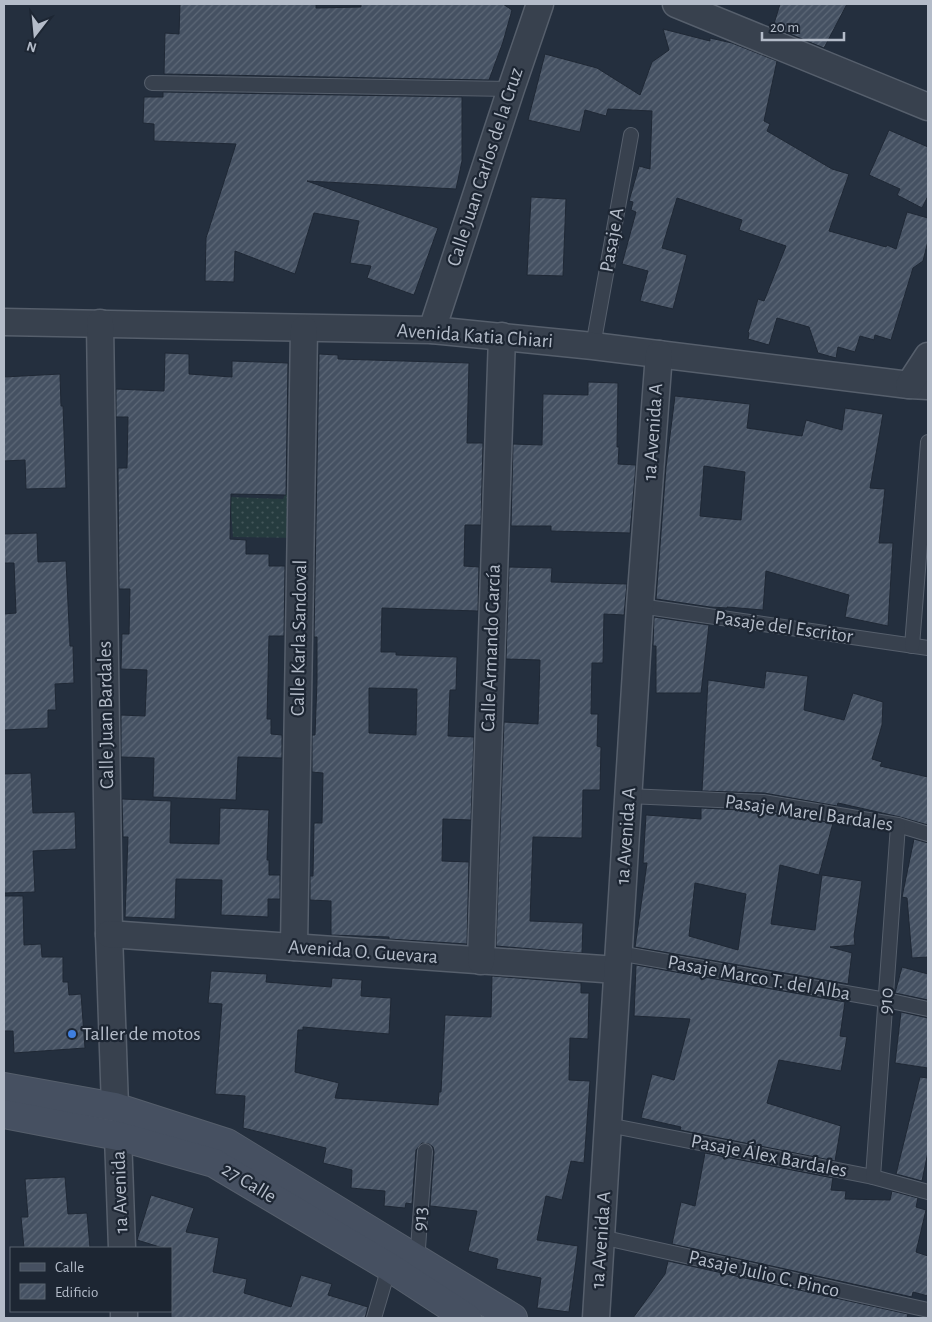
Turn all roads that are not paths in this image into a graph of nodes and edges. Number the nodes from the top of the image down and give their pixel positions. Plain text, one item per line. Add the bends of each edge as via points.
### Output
1 (540, 4) edge
2 (676, 4) edge
3 (152, 83) dead end
4 (510, 89) junction
5 (928, 108) edge
6 (631, 135) dead end
7 (4, 322) edge
8 (100, 323) junction
9 (304, 329) junction
10 (432, 330) junction
11 (502, 336) junction
12 (593, 346) junction
13 (659, 354) junction
14 (928, 356) edge
15 (919, 386) edge
16 (928, 442) edge
17 (640, 606) junction
18 (912, 646) junction
19 (928, 648) edge
20 (628, 796) junction
21 (898, 825) junction
22 (928, 834) edge
23 (108, 934) junction
24 (294, 947) junction
25 (481, 961) junction
26 (618, 962) junction
27 (886, 1000) junction
28 (928, 1009) edge
29 (4, 1087) edge
30 (115, 1107) junction
31 (4, 1114) edge
32 (608, 1125) junction
33 (118, 1136) junction
34 (425, 1151) dead end
35 (874, 1177) junction
36 (928, 1192) edge
37 (601, 1237) junction
38 (122, 1247) edge
39 (389, 1267) junction
40 (417, 1273) junction
41 (928, 1310) edge
42 (374, 1318) edge
43 (468, 1318) edge
44 (513, 1318) edge
45 (596, 1318) edge

1 - 4 street, Calle Juan Carlos de la Cruz
2 - 5 street
3 - 4 lane
4 - 10 street, Calle Juan Carlos de la Cruz
6 - 12 lane, Pasaje A
7 - 8 street, Avenida Katia Chiari
8 - 9 street, Avenida Katia Chiari
8 - 23 street, Calle Juan Bardales
9 - 10 street, Avenida Katia Chiari
9 - 24 street, Calle Karla Sandoval
10 - 11 street, Avenida Katia Chiari
11 - 12 street, Avenida Katia Chiari
11 - 25 street, Calle Armando García
12 - 13 street, Avenida Katia Chiari
13 - 15 street, Avenida Katia Chiari
13 - 17 street, 1a Avenida A
14 - 15 street, Avenida Katia Chiari
16 - 18 lane
17 - 18 lane, Pasaje del Escritor
17 - 20 street, 1a Avenida A
18 - 19 lane, Pasaje del Escritor
20 - 21 lane, Pasaje Marel Bardales via 763,802
20 - 26 street, 1a Avenida A
21 - 22 lane, Pasaje Marel Bardales
21 - 27 lane, 910
23 - 24 street, Avenida O. Guevara
23 - 30 street, Calle Juan Bardales
24 - 25 street, Avenida O. Guevara
25 - 26 street, Avenida O. Guevara
26 - 27 lane, Pasaje Marco T. del Alba
26 - 32 street, 1a Avenida A
27 - 28 lane, Pasaje Marco T. del Alba
27 - 35 lane, 910
29 - 30 main road
30 - 40 main road via 227,1143
31 - 33 main road, 27 Calle
32 - 35 lane, Pasaje Álex Bardales
32 - 37 street, 1a Avenida A
33 - 38 street, 1a Avenida
33 - 39 main road, 27 Calle via 214,1162
34 - 40 lane, 913
35 - 36 lane, Pasaje Álex Bardales
37 - 41 lane, Pasaje Julio C. Pinco
37 - 45 street, 1a Avenida A
39 - 40 main road, 27 Calle
39 - 42 lane
40 - 43 main road, 27 Calle
40 - 44 main road

